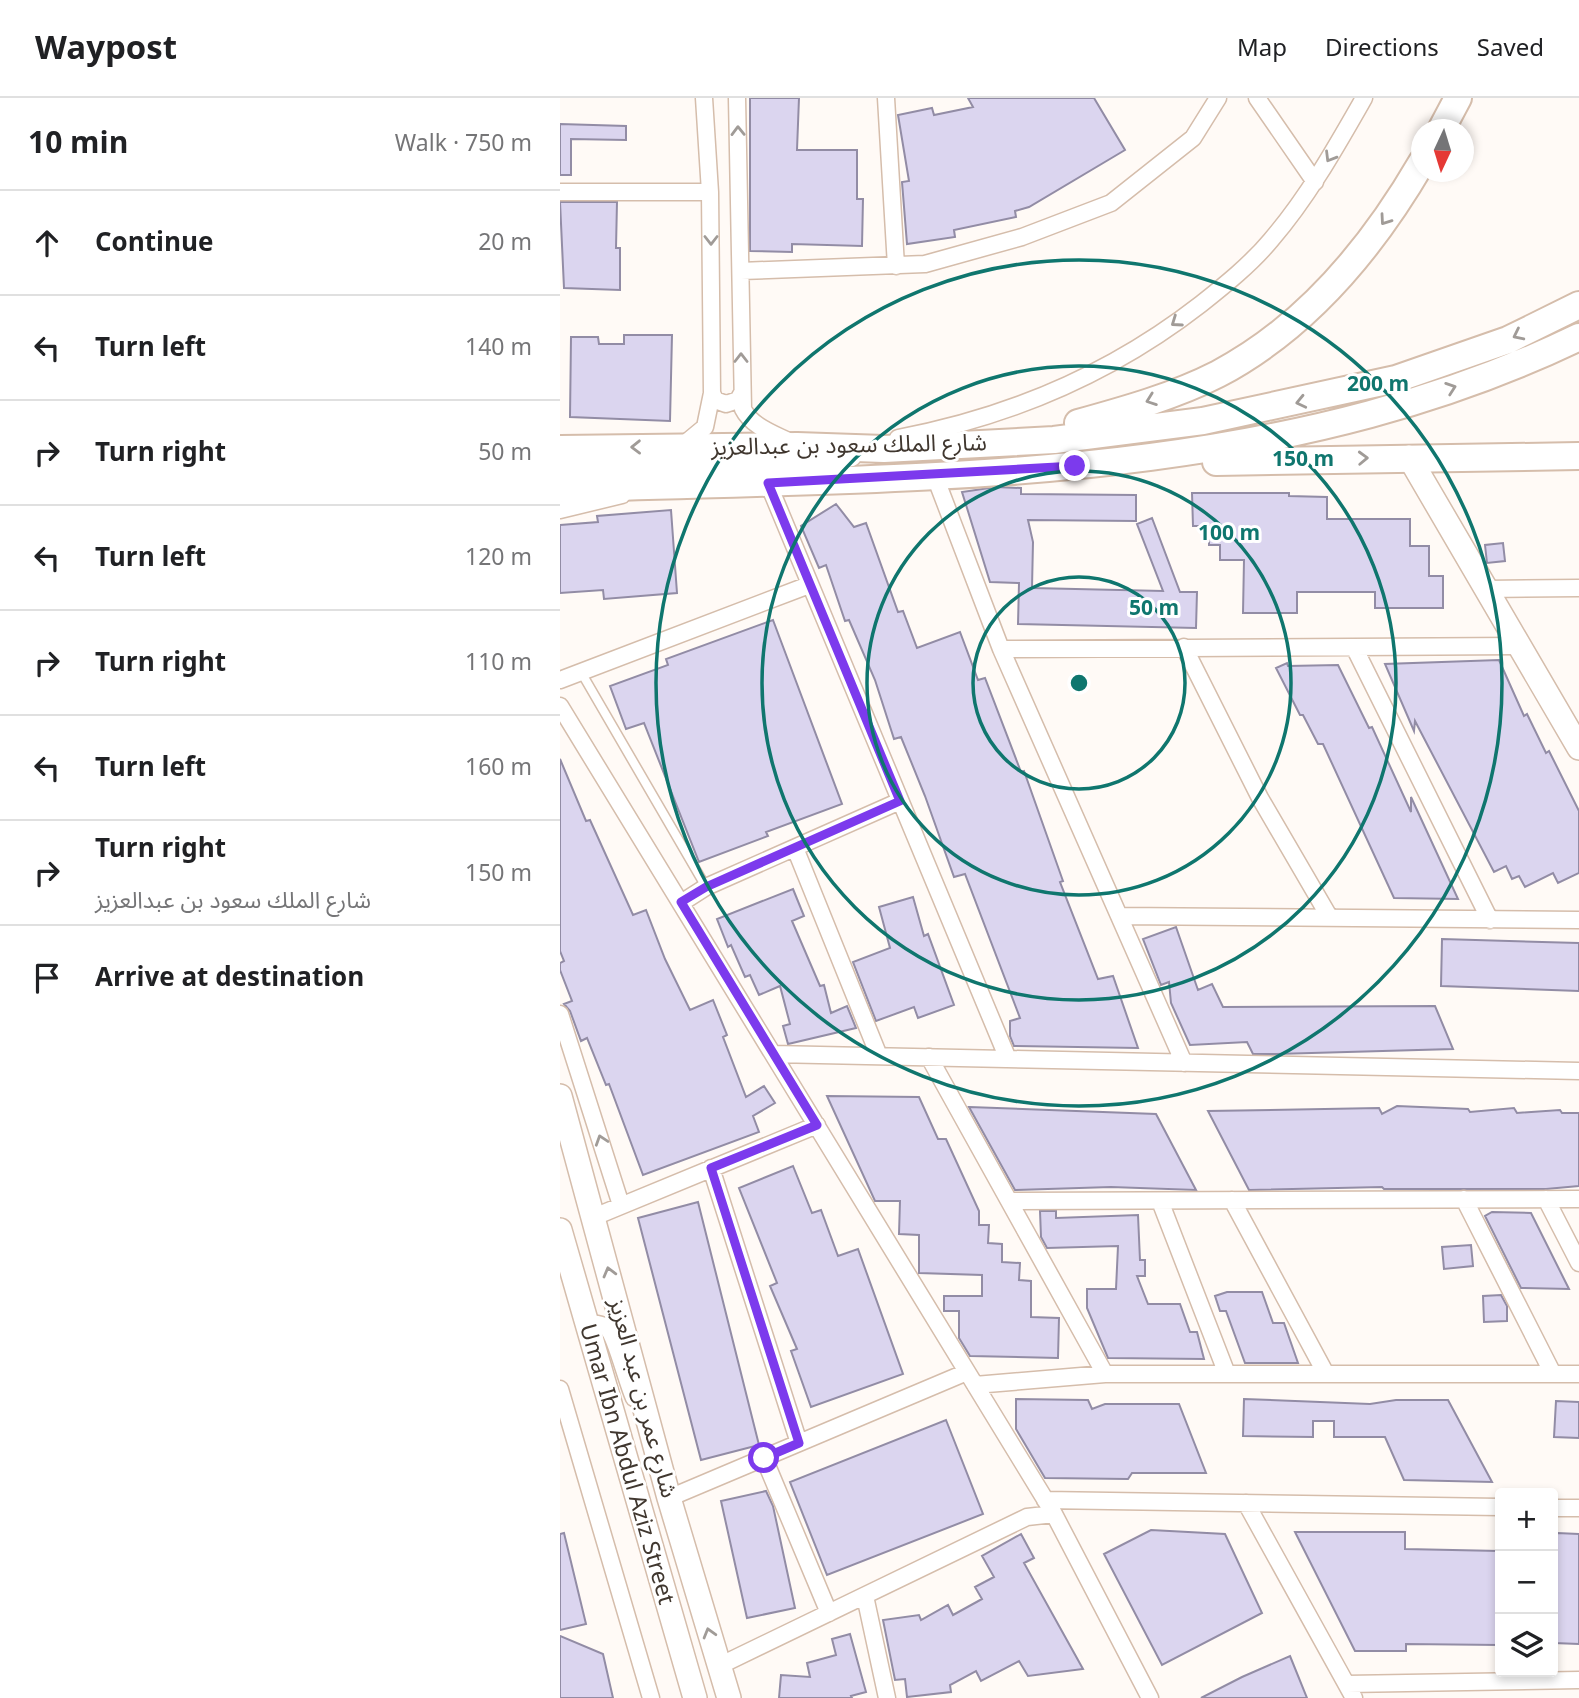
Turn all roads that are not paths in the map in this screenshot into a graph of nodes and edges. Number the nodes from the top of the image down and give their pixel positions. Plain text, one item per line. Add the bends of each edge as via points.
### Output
1 (704, 98) edge
2 (737, 98) edge
3 (886, 98) edge
4 (1218, 98) edge
5 (1257, 98) edge
6 (1364, 98) edge
7 (1458, 98) edge
8 (1447, 119) edge
9 (1411, 179) edge
10 (1315, 182) junction
11 (560, 192) edge
12 (710, 192) junction
13 (896, 266) junction
14 (741, 271) junction
15 (1579, 305) edge
16 (1579, 337) edge
17 (712, 393) junction
18 (742, 393) junction
19 (947, 445) junction
20 (682, 446) junction
21 (797, 446) junction
22 (828, 446) junction
23 (560, 449) edge
24 (884, 449) junction
25 (1579, 456) edge
26 (1409, 457) junction
27 (1075, 466) junction
28 (560, 472) edge
29 (934, 474) junction
30 (768, 483) junction
31 (650, 486) junction
32 (560, 489) edge
33 (560, 510) edge
34 (809, 585) junction
35 (1579, 588) edge
36 (1486, 589) junction
37 (1519, 646) junction
38 (1184, 647) junction
39 (1354, 647) junction
40 (1001, 649) junction
41 (581, 672) junction
42 (560, 680) edge
43 (560, 706) edge
44 (1579, 748) edge
45 (900, 801) junction
46 (795, 848) junction
47 (706, 887) junction
48 (681, 902) junction
49 (1119, 916) junction
50 (1330, 918) junction
51 (1490, 920) junction
52 (1579, 920) edge
53 (560, 1014) edge
54 (563, 1032) edge
55 (773, 1054) junction
56 (879, 1056) junction
57 (929, 1057) junction
58 (1008, 1059) junction
59 (1184, 1063) junction
60 (1579, 1071) edge
61 (560, 1096) edge
62 (817, 1125) junction
63 (711, 1168) junction
64 (1464, 1199) junction
65 (1546, 1199) junction
66 (1579, 1199) edge
67 (1231, 1200) junction
68 (1009, 1201) junction
69 (1160, 1201) junction
70 (621, 1205) junction
71 (594, 1217) junction
72 (561, 1238) edge
73 (1579, 1263) edge
74 (587, 1323) junction
75 (1105, 1374) junction
76 (1227, 1374) junction
77 (1326, 1374) junction
78 (1553, 1374) junction
79 (1579, 1374) edge
80 (971, 1378) junction
81 (560, 1389) edge
82 (653, 1438) junction
83 (799, 1443) junction
84 (764, 1458) junction
85 (669, 1498) junction
86 (1246, 1503) junction
87 (1049, 1507) junction
88 (1495, 1507) edge
89 (1558, 1508) edge
90 (1579, 1508) edge
91 (865, 1596) junction
92 (828, 1613) junction
93 (719, 1666) junction
94 (1538, 1677) edge
95 (1558, 1677) edge
96 (1579, 1680) edge
97 (1350, 1691) edge
98 (651, 1698) edge
99 (695, 1698) edge
100 (729, 1698) edge
101 (887, 1698) edge
102 (1150, 1698) edge

1 - 12 street
14 -> 2 street
3 - 13 street
4 - 13 street via 1194,138 1111,203 1022,237 925,264
5 - 10 street
6 -> 10 street
7 - 8 main road
9 -> 19 main road via 1367,246 1317,301 1271,341 1218,374 1062,428
10 -> 22 street via 1271,241 1224,285 1120,361 1005,411 931,432
11 - 12 street
12 -> 17 street
13 - 14 street
18 -> 14 street
15 -> 19 main road, شارع الملك سعود بن عبدالعزيز via 1508,340 1396,379 1272,408 1054,440
27 -> 16 main road, شارع الملك سعود بن عبدالعزيز via 1204,451 1345,422 1527,362
17 - 18 street via 715,400 726,404
17 - 20 street via 705,427
18 - 21 street via 748,418
19 - 24 main road, شارع الملك سعود بن عبدالعزيز
20 - 21 main road, شارع الملك سعود بن عبدالعزيز
20 -> 23 main road, شارع الملك سعود بن عبدالعزيز
21 - 22 main road, شارع الملك سعود بن عبدالعزيز
22 - 24 main road, شارع الملك سعود بن عبدالعزيز
24 - 28 main road via 790,465
25 - 26 main road
27 -> 26 main road
26 - 36 main road
27 - 29 main road, شارع الملك سعود بن عبدالعزيز
29 - 30 main road, شارع الملك سعود بن عبدالعزيز
29 - 40 street
30 - 31 main road, شارع الملك سعود بن عبدالعزيز
30 - 34 street
31 - 32 main road, شارع الملك سعود بن عبدالعزيز
31 - 33 street
34 - 41 street
34 - 45 street
35 - 36 street
36 - 37 main road
37 - 39 street
37 - 44 main road
38 - 39 street
38 - 40 street
38 - 50 street via 1260,797
39 - 51 street
40 - 49 street
41 - 42 street
41 - 47 lane
43 - 48 street
45 - 46 street
45 - 58 street
46 - 47 street
46 - 56 street
47 - 48 street
48 - 55 street
49 - 50 street
49 - 59 street
50 - 51 street
51 - 52 street
53 - 54 street
70 -> 54 street
55 - 56 street
55 - 62 street
56 - 57 street
57 - 58 street
57 - 68 street
58 - 59 street
59 - 60 street
61 - 71 main road, شارع عمر بن عبد العزيز
62 - 63 street
62 - 80 street
63 - 70 street
63 - 83 street
64 - 65 street
64 - 67 street
64 - 78 street
65 - 66 street
65 - 73 street
67 - 69 street
67 - 77 street
68 - 69 street
68 - 75 street
69 - 76 street
70 - 71 street
82 -> 71 main road, شارع عمر بن عبد العزيز
72 - 74 main road, Umar Ibn Abdul Aziz Street
74 - 82 street via 602,1324 610,1331 625,1379
74 - 99 main road, Umar Ibn Abdul Aziz Street
75 - 76 street
75 - 80 street
76 - 77 street
77 - 78 street
78 - 79 street
80 - 83 street
80 - 87 street
81 - 98 street
82 - 85 main road, شارع عمر بن عبد العزيز
83 - 84 street
84 - 85 street
84 - 92 street
93 -> 85 main road, شارع عمر بن عبد العزيز
86 - 87 street
86 - 88 street
86 - 97 street
87 - 91 street
87 - 102 street
89 - 90 street
91 - 92 street
91 - 101 street
92 - 93 street
93 - 100 main road, شارع عمر بن عبد العزيز
94 - 97 street
95 - 96 street

